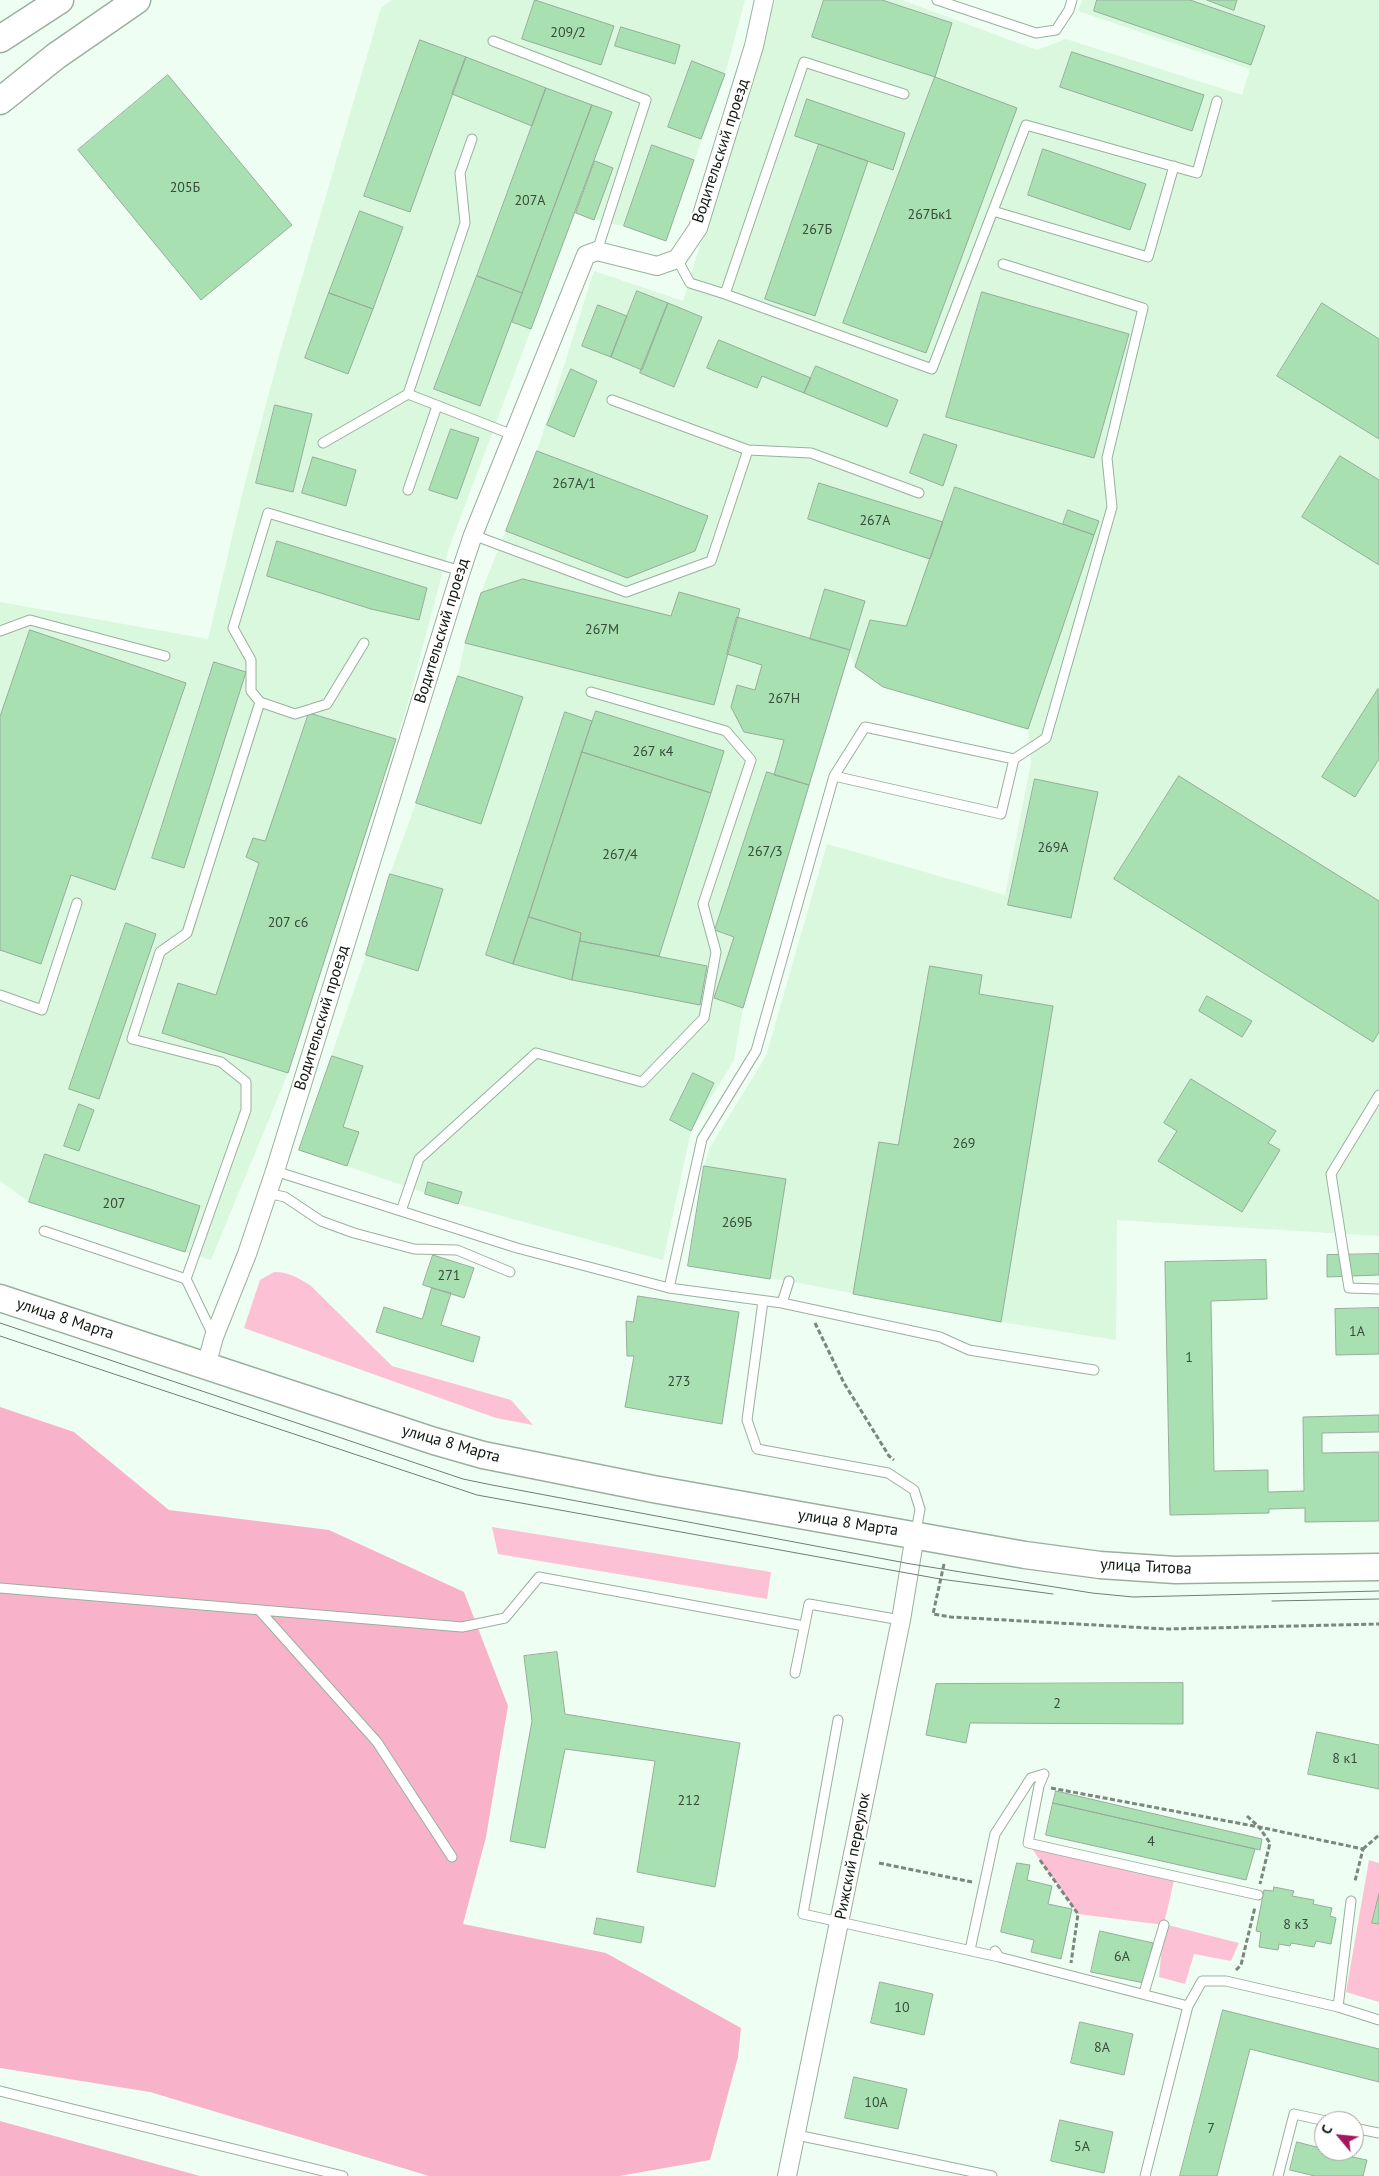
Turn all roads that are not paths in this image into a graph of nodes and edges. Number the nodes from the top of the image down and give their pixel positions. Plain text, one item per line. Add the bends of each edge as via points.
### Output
1 (60, 0) edge
2 (137, 0) edge
3 (764, 0) edge
4 (938, 0) edge
5 (1072, 0) edge
6 (0, 39) edge
7 (494, 41) dead end
8 (56, 56) junction
9 (904, 94) dead end
10 (0, 101) edge
11 (1217, 101) dead end
12 (0, 118) edge
13 (472, 139) dead end
14 (1174, 166) junction
15 (993, 211) junction
16 (597, 251) junction
17 (678, 258) junction
18 (1003, 264) dead end
19 (725, 294) junction
20 (408, 394) junction
21 (612, 400) dead end
22 (437, 406) junction
23 (513, 434) junction
24 (323, 443) dead end
25 (748, 450) junction
26 (408, 490) dead end
27 (919, 493) dead end
28 (473, 535) junction
29 (460, 571) junction
30 (0, 631) edge
31 (364, 643) dead end
32 (166, 656) dead end
33 (591, 692) dead end
34 (260, 702) junction
35 (1014, 760) junction
36 (834, 776) junction
37 (77, 902) dead end
38 (0, 995) edge
39 (1379, 1095) edge
40 (275, 1171) junction
41 (267, 1193) junction
42 (402, 1211) junction
43 (44, 1231) dead end
44 (510, 1272) dead end
45 (186, 1279) junction
46 (789, 1282) dead end
47 (669, 1288) junction
48 (1379, 1289) edge
49 (0, 1298) edge
50 (763, 1301) junction
51 (782, 1303) junction
52 (214, 1337) junction
53 (206, 1366) junction
54 (1094, 1370) dead end
55 (916, 1535) junction
56 (1379, 1567) edge
57 (0, 1588) edge
58 (260, 1611) junction
59 (901, 1620) junction
60 (804, 1626) junction
61 (795, 1673) dead end
62 (838, 1720) dead end
63 (452, 1857) dead end
64 (1258, 1895) road end
65 (1351, 1900) dead end
66 (840, 1922) junction
67 (1164, 1924) dead end
68 (970, 1950) junction
69 (1144, 1993) junction
70 (1188, 2006) junction
71 (1338, 2007) junction
72 (1379, 2020) edge
73 (0, 2091) edge
74 (1314, 2118) edge
75 (1364, 2130) edge
76 (1379, 2133) edge
77 (797, 2135) junction
78 (342, 2176) edge
79 (787, 2176) edge
80 (992, 2176) edge
81 (1145, 2176) edge
82 (1278, 2176) edge

1 - 6 main road
2 - 8 main road
3 - 17 street, Водительский проезд via 754,46 698,228
4 - 5 lane via 1036,33 1056,30
7 - 16 lane via 646,100
8 - 10 main road
8 - 12 main road
9 - 19 lane via 804,62
11 - 14 lane via 1197,173
13 - 20 lane via 460,173 465,223
14 - 15 lane via 1026,125
14 - 15 lane via 1148,258
15 - 19 lane via 932,369
16 - 17 street via 657,266
16 - 23 street, Водительский проезд via 586,255
17 - 19 lane via 690,283
18 - 35 lane via 1142,308 1107,458 1112,507 1046,738
20 - 22 lane
20 - 24 lane
21 - 25 lane
22 - 23 lane
22 - 26 lane
23 - 28 street, Водительский проезд
25 - 27 lane via 811,453
25 - 28 lane via 711,562 626,592
28 - 29 street, Водительский проезд
29 - 34 lane via 268,514 233,628 251,660 251,691
29 - 40 street, Водительский проезд
30 - 32 lane via 30,620
31 - 34 lane via 328,704 295,714
33 - 42 lane via 726,731 751,760 703,904 716,952 704,1018 642,1082 536,1053 419,1159
34 - 45 lane via 186,933 160,952 132,1039 221,1062 246,1082 246,1110
35 - 36 lane via 865,727
35 - 36 lane via 1001,814
36 - 47 lane via 756,1052 702,1139
37 - 38 lane via 42,1010
39 - 48 lane via 1331,1174 1349,1288
40 - 41 street, Водительский проезд
40 - 42 lane
41 - 44 lane via 286,1197 321,1221 354,1233 414,1249 458,1250
41 - 52 street, Водительский проезд
42 - 47 lane via 517,1248
43 - 45 lane
45 - 52 lane
46 - 51 lane
47 - 50 lane
49 - 53 main road, улица 8 Марта
50 - 51 lane
50 - 55 lane via 747,1420 757,1450 888,1473 914,1490 920,1509
51 - 54 lane via 940,1337 969,1350
52 - 53 street, Водительский проезд
53 - 55 main road, улица 8 Марта via 483,1455 653,1489
55 - 56 main road, улица Титова via 1091,1564 1175,1570
55 - 59 street, Рижский переулок
57 - 58 lane
58 - 60 lane via 462,1627 505,1618 539,1578
58 - 63 lane via 376,1742
59 - 60 lane via 809,1604
59 - 66 street, Рижский переулок
60 - 61 lane
62 - 66 lane via 803,1914
64 - 68 lane via 1028,1843 1044,1774 1031,1778 995,1834
65 - 71 lane
66 - 68 lane
66 - 77 street, Рижский переулок
67 - 69 lane
68 - 69 lane via 997,1954
69 - 70 lane
70 - 71 lane via 1202,1981 1226,1981
70 - 81 lane
71 - 72 lane
73 - 78 lane
74 - 82 lane via 1294,2114
75 - 76 lane
77 - 79 street, Рижский переулок
77 - 80 lane

